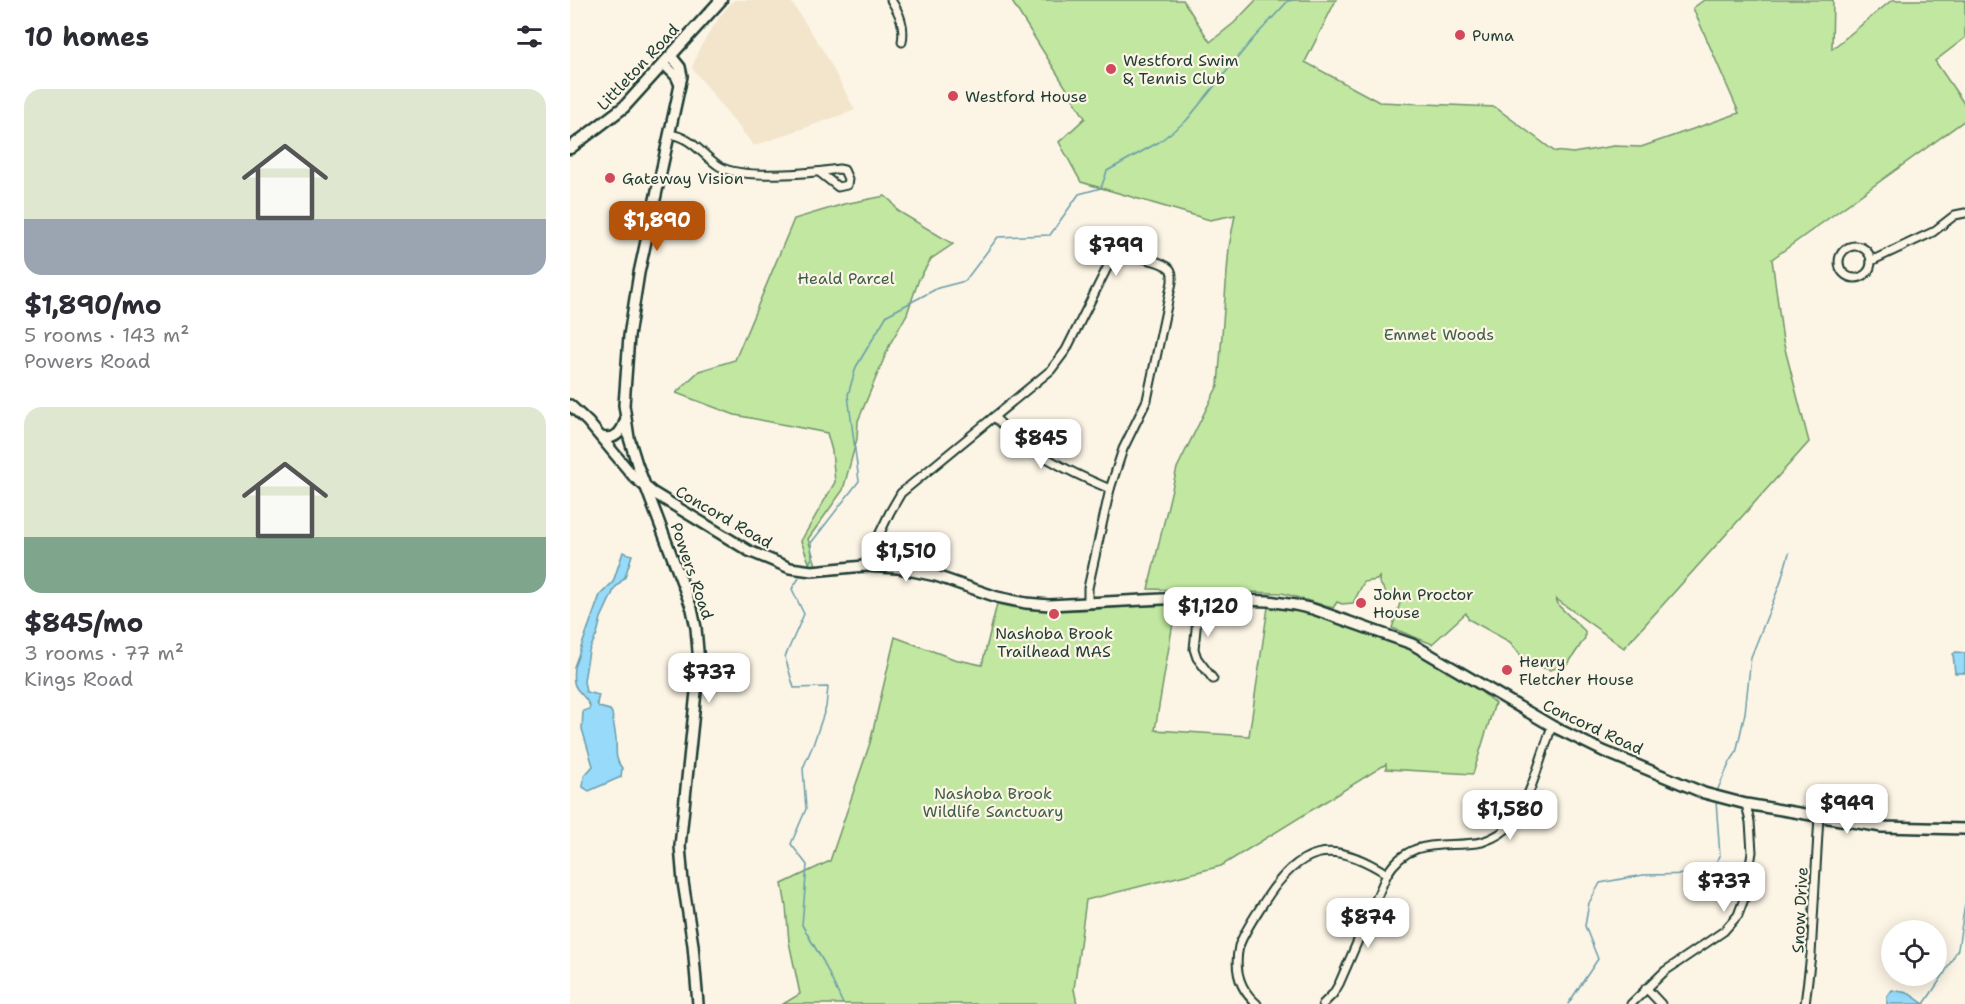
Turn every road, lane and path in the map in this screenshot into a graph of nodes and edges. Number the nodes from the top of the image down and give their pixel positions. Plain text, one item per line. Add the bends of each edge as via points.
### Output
1 (721, 0) edge
2 (891, 0) edge
3 (902, 42) dead end
4 (668, 60) junction
5 (669, 134) junction
6 (570, 148) edge
7 (819, 172) dead end
8 (1965, 213) edge
9 (1871, 261) junction
10 (570, 405) edge
11 (994, 417) junction
12 (626, 419) junction
13 (601, 437) junction
14 (644, 486) junction
15 (1110, 489) junction
16 (675, 507) junction
17 (660, 524) junction
18 (864, 566) junction
19 (1198, 599) junction
20 (1088, 602) junction
21 (1213, 679) dead end
22 (1552, 726) junction
23 (1746, 804) junction
24 (1819, 816) junction
25 (1965, 829) edge
26 (1387, 874) junction
27 (1646, 988) junction
28 (698, 1004) edge
29 (1257, 1004) edge
30 (1323, 1004) edge
31 (1631, 1004) edge
32 (1660, 1004) edge
33 (1804, 1004) edge

1 - 4 main road, Littleton Road
2 - 3 street via 902,22
4 - 5 main road, Powers Road via 680,86
4 - 6 main road, Littleton Road via 624,107
5 - 7 street via 690,141 731,172
5 - 12 main road, Powers Road via 633,310 624,385
8 - 9 street via 1954,215 1933,232
9 - 9 street via 1866,274 1857,278 1843,274 1839,264 1844,250 1854,246 1865,249
10 - 13 main road, Concord Road
11 - 15 street via 1046,458
11 - 15 street via 1059,361 1113,260 1126,255 1165,265 1173,274 1151,384
11 - 18 street via 902,493
12 - 13 main road via 618,435
12 - 14 main road, Powers Road
13 - 14 main road, Concord Road
14 - 16 main road, Concord Road
14 - 17 main road, Powers Road
15 - 20 street
16 - 17 main road via 664,511
16 - 18 main road, Concord Road via 749,551 790,568 812,571
17 - 28 main road, Powers Road via 692,609 699,648 680,846
18 - 20 main road, Concord Road via 917,571 1026,603
19 - 20 main road, Concord Road
19 - 21 street via 1194,649
19 - 22 main road, Concord Road via 1281,602 1393,637 1426,651
22 - 23 main road, Concord Road via 1693,789
22 - 26 street via 1522,807 1507,828 1482,842 1416,848 1399,858
23 - 24 main road, Concord Road
23 - 27 street via 1752,852 1738,915 1724,932 1675,963
24 - 25 main road, Concord Road via 1893,828
24 - 33 street, Snow Drive via 1811,955
26 - 29 street via 1355,856 1327,852 1301,860 1286,871 1239,946 1239,978
26 - 30 street via 1339,984
27 - 31 street
27 - 32 street

